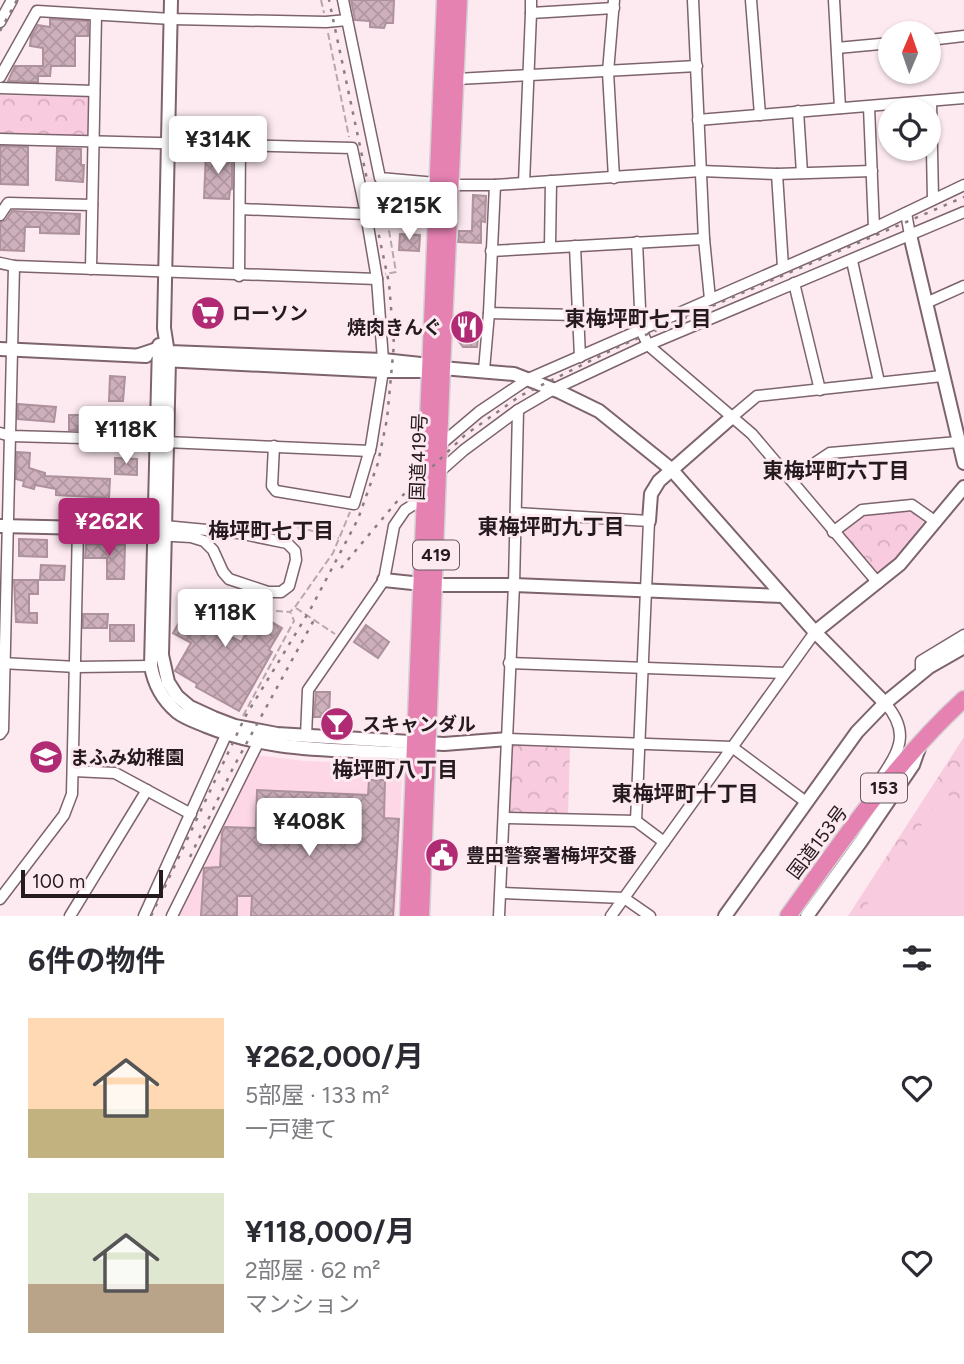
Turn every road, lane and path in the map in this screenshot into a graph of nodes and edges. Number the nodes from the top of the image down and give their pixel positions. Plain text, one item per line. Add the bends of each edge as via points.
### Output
1 (171, 0) edge
2 (321, 0) edge
3 (343, 0) edge
4 (444, 0) edge
5 (459, 0) edge
6 (531, 0) edge
7 (693, 0) edge
8 (751, 0) edge
9 (834, 0) edge
10 (7, 4) edge
11 (614, 4) edge
12 (531, 13) junction
13 (96, 15) junction
14 (172, 19) junction
15 (347, 20) junction
16 (0, 22) edge
17 (326, 22) junction
18 (964, 36) edge
19 (942, 39) edge
20 (878, 44) edge
21 (837, 48) junction
22 (696, 66) junction
23 (608, 72) junction
24 (527, 77) junction
25 (0, 78) edge
26 (457, 79) junction
27 (0, 88) edge
28 (94, 91) junction
29 (964, 98) edge
30 (941, 101) edge
31 (878, 106) edge
32 (869, 107) junction
33 (840, 108) junction
34 (798, 111) junction
35 (760, 115) junction
36 (698, 120) junction
37 (0, 139) edge
38 (94, 141) junction
39 (169, 142) junction
40 (240, 145) junction
41 (352, 148) junction
42 (932, 161) edge
43 (872, 171) junction
44 (701, 172) junction
45 (802, 173) junction
46 (777, 174) junction
47 (380, 178) junction
48 (614, 178) junction
49 (551, 181) junction
50 (524, 183) junction
51 (444, 184) junction
52 (495, 185) junction
53 (964, 185) edge
54 (933, 199) junction
55 (92, 205) junction
56 (240, 209) junction
57 (964, 212) edge
58 (906, 213) junction
59 (366, 214) junction
60 (0, 215) edge
61 (874, 228) junction
62 (910, 235) junction
63 (704, 239) junction
64 (637, 243) junction
65 (550, 246) junction
66 (575, 246) junction
67 (491, 251) junction
68 (852, 261) junction
69 (0, 263) edge
70 (14, 266) junction
71 (782, 267) junction
72 (91, 269) junction
73 (166, 271) junction
74 (393, 272) dead end
75 (239, 276) junction
76 (377, 279) junction
77 (794, 283) junction
78 (964, 286) edge
79 (710, 299) junction
80 (926, 303) junction
81 (489, 313) junction
82 (577, 315) junction
83 (641, 330) junction
84 (648, 345) junction
85 (6, 350) edge
86 (163, 355) junction
87 (580, 357) junction
88 (383, 365) junction
89 (434, 369) junction
90 (484, 370) junction
91 (942, 376) junction
92 (528, 379) junction
93 (879, 382) junction
94 (554, 389) junction
95 (820, 390) junction
96 (518, 410) junction
97 (732, 417) junction
98 (5, 435) edge
99 (161, 441) junction
100 (958, 442) junction
101 (440, 445) junction
102 (274, 446) junction
103 (370, 450) junction
104 (964, 463) edge
105 (671, 469) junction
106 (438, 473) junction
107 (791, 479) junction
108 (964, 486) edge
109 (424, 502) junction
110 (352, 504) junction
111 (516, 513) junction
112 (649, 522) junction
113 (936, 522) junction
114 (4, 526) edge
115 (266, 526) dead end
116 (78, 527) junction
117 (132, 529) joint
118 (160, 530) junction
119 (833, 532) junction
120 (339, 538) junction
121 (384, 580) junction
122 (878, 583) junction
123 (428, 584) junction
124 (514, 585) junction
125 (646, 592) junction
126 (783, 596) junction
127 (4, 599) edge
128 (295, 607) junction
129 (276, 611) dead end
130 (290, 612) junction
131 (815, 632) junction
132 (964, 635) edge
133 (343, 640) junction
134 (964, 647) edge
135 (964, 654) edge
136 (943, 659) junction
137 (3, 663) edge
138 (509, 663) junction
139 (151, 666) junction
140 (77, 667) junction
141 (643, 669) junction
142 (785, 673) junction
143 (920, 674) junction
144 (964, 699) edge
145 (885, 703) junction
146 (241, 719) dead end
147 (0, 734) edge
148 (226, 734) junction
149 (306, 736) junction
150 (508, 739) junction
151 (923, 739) junction
152 (258, 743) junction
153 (640, 746) junction
154 (426, 747) junction
155 (732, 747) junction
156 (74, 771) junction
157 (147, 790) junction
158 (806, 802) junction
159 (191, 814) junction
160 (503, 818) junction
161 (636, 821) junction
162 (845, 837) junction
163 (664, 842) junction
164 (500, 893) junction
165 (624, 898) junction
166 (0, 900) edge
167 (70, 916) edge
168 (144, 916) edge
169 (172, 916) edge
170 (408, 916) edge
171 (421, 916) edge
172 (499, 916) edge
173 (611, 916) edge
174 (650, 916) edge
175 (725, 916) edge
176 (788, 916) edge
177 (807, 916) edge

1 - 14 street
2 - 17 path
3 - 15 street
4 - 51 highway, 国道419号 / 419
5 - 26 highway, 国道419号 / 419
6 - 12 street
7 - 22 street
8 - 35 street
9 - 21 street
10 - 16 street
11 - 12 street
11 - 23 street
12 - 24 street
13 - 14 street
13 - 25 street via 37,11
13 - 28 street
14 - 17 street
14 - 39 street
15 - 17 street
15 - 47 street
17 - 41 path
18 - 19 street
20 - 21 street
21 - 33 street
22 - 23 street
22 - 36 street
23 - 24 street
23 - 48 street
24 - 26 street
24 - 50 street
26 - 51 highway, 国道419号 / 419
27 - 28 street
28 - 38 street
29 - 30 street
31 - 32 street
32 - 33 street
32 - 43 street
33 - 34 street
34 - 35 street
34 - 45 street
35 - 36 street
36 - 44 street
37 - 38 street
38 - 39 street
38 - 55 street
39 - 40 street
39 - 73 street
40 - 41 street
40 - 56 street
41 - 59 street
42 - 54 street
43 - 45 street
43 - 61 street
44 - 46 street
44 - 48 street
44 - 63 street
45 - 46 street
46 - 71 street
47 - 51 street
47 - 74 path via 397,272
48 - 49 street
49 - 50 street
49 - 65 street
50 - 52 street
51 - 52 street
51 - 89 highway, 国道419号 / 419
52 - 67 street
53 - 54 street
54 - 58 street
55 - 60 street via 8,202
55 - 72 street
56 - 59 street
56 - 75 street
57 - 62 street
58 - 61 street
58 - 62 street
59 - 76 street
61 - 71 street
62 - 68 street
62 - 80 street
63 - 64 street
63 - 79 street
64 - 66 street
64 - 83 street
65 - 66 street
65 - 67 street
66 - 82 street
67 - 81 street
68 - 77 street
68 - 93 street
69 - 70 street
70 - 72 street
70 - 85 street
71 - 79 street
72 - 73 street
73 - 75 street
73 - 86 street
75 - 76 street
76 - 88 street
77 - 84 street
77 - 95 street
78 - 80 street
79 - 83 street
80 - 91 street
81 - 82 street
81 - 90 street
82 - 87 street
83 - 84 street
83 - 87 street
84 - 94 street
84 - 97 street
85 - 86 street
85 - 98 street
86 - 88 street
86 - 99 street
87 - 92 street
88 - 89 street
88 - 103 street
89 - 90 street
89 - 101 highway, 国道419号 / 419
89 - 109 highway, 国道419号 / 419
90 - 92 street
91 - 93 street
91 - 100 street
92 - 94 street
92 - 101 street
93 - 95 street
94 - 96 street
94 - 105 street via 599,411
95 - 97 street via 757,396
96 - 106 street
96 - 111 street
97 - 105 street
97 - 107 street
98 - 99 street
98 - 114 street
99 - 102 street
99 - 118 street
100 - 104 street
100 - 107 street via 830,453
101 - 106 highway, 国道419号 / 419
102 - 103 street
102 - 110 street via 272,486 276,491
103 - 110 street
105 - 112 street via 651,494
105 - 126 street
106 - 123 highway, 国道419号 / 419
107 - 119 street
108 - 113 street
109 - 121 street via 405,510 394,526
109 - 123 highway, 国道419号 / 419
110 - 120 path
111 - 112 street
111 - 124 street
112 - 125 street
113 - 119 street via 912,505 862,510
113 - 122 street
114 - 116 street
114 - 127 street
115 - 120 path via 286,524
116 - 117 street
116 - 140 street
117 - 118 street
118 - 118 street via 238,533 287,543 296,560 289,586 281,592 268,592 229,579 204,541
118 - 139 street
118 - 149 street via 162,655 168,682 177,696 190,707 235,726
119 - 122 street
120 - 128 path
121 - 123 street
121 - 133 street
122 - 131 street
123 - 124 street
123 - 154 highway, 国道419号 / 419
124 - 125 street
124 - 138 street
125 - 126 street
125 - 141 street
126 - 131 street
127 - 137 street
128 - 130 path
128 - 133 path
129 - 130 path
130 - 146 path via 294,621
131 - 142 street
131 - 145 street
132 - 143 street via 921,661
133 - 149 street via 309,690
134 - 136 street
135 - 136 street
136 - 143 street
137 - 140 street
137 - 147 street
138 - 141 street
138 - 150 street
139 - 140 street
139 - 148 street via 157,686 179,714
140 - 156 street
141 - 142 street
141 - 153 street
142 - 155 street
143 - 145 street
144 - 151 highway, 国道153号 / 153
145 - 158 street via 857,732
145 - 162 street via 898,722 901,738
148 - 152 street
148 - 159 street
149 - 154 street
150 - 153 street
150 - 154 street
150 - 160 street
151 - 162 highway, 国道153号 / 153
151 - 177 street via 913,765
152 - 154 street via 304,749
152 - 169 street
153 - 155 street
153 - 161 street
154 - 170 highway, 国道419号 / 419
154 - 171 highway, 国道419号 / 419
155 - 158 street
155 - 163 street
156 - 157 street via 115,773
156 - 166 street via 64,815
157 - 159 street
157 - 167 street
158 - 175 street
159 - 168 street
160 - 161 street
160 - 164 street
161 - 163 street
162 - 176 highway, 国道153号 / 153
163 - 165 street
164 - 165 street
164 - 172 street
165 - 173 street
165 - 174 street

